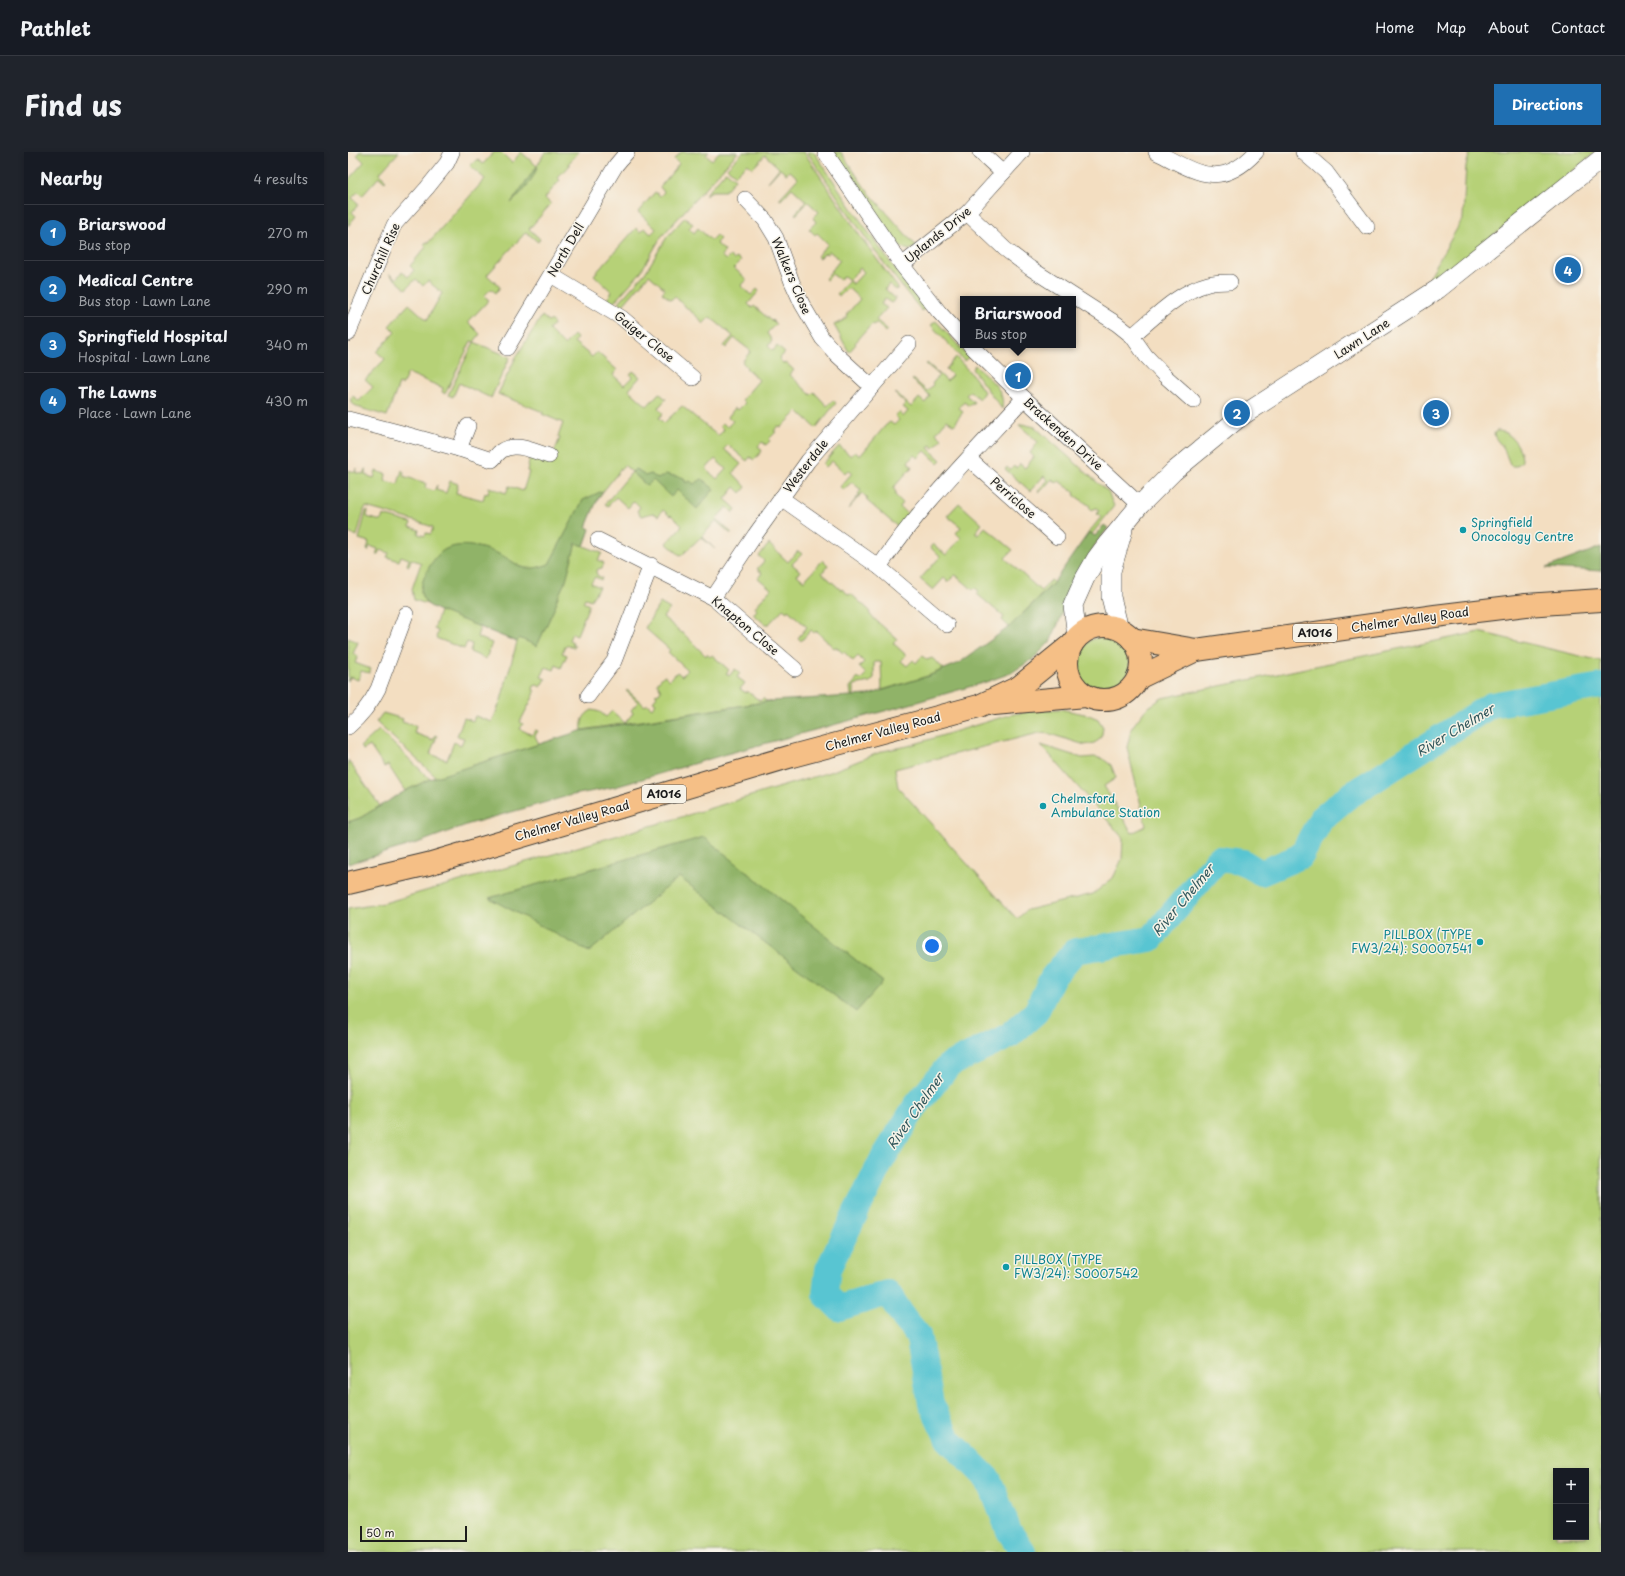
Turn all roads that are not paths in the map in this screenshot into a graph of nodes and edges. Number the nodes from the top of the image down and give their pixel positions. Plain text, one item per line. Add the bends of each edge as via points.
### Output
1 (452, 152) edge
2 (627, 152) edge
3 (825, 152) edge
4 (980, 152) edge
5 (1022, 152) edge
6 (1156, 152) edge
7 (1256, 152) edge
8 (1304, 152) edge
9 (1601, 159) edge
10 (1003, 173) junction
11 (744, 199) dead end
12 (967, 213) junction
13 (1367, 227) dead end
14 (902, 265) junction
15 (551, 275) junction
16 (1230, 282) dead end
17 (1074, 296) edge
18 (1076, 298) edge
19 (348, 334) edge
20 (960, 335) edge
21 (1132, 336) junction
22 (909, 344) dead end
23 (507, 348) dead end
24 (973, 348) edge
25 (693, 378) dead end
26 (872, 387) junction
27 (1024, 398) junction
28 (1193, 401) dead end
29 (348, 419) edge
30 (468, 426) dead end
31 (459, 449) junction
32 (549, 456) dead end
33 (969, 459) junction
34 (781, 498) junction
35 (1140, 505) junction
36 (1126, 521) junction
37 (1057, 537) dead end
38 (598, 540) dead end
39 (651, 565) junction
40 (879, 567) junction
41 (713, 598) junction
42 (1601, 600) edge
43 (406, 614) dead end
44 (947, 625) dead end
45 (1126, 634) junction
46 (1074, 641) junction
47 (1196, 650) junction
48 (795, 669) dead end
49 (1138, 678) junction
50 (588, 696) dead end
51 (1086, 696) junction
52 (979, 706) junction
53 (348, 727) edge
54 (348, 883) edge

1 - 19 street, Churchill Rise via 442,169 394,225
2 - 15 street, North Dell via 616,165
3 - 14 street
4 - 10 street
5 - 10 street, Uplands Drive
6 - 7 street via 1206,175 1228,173 1237,169
8 - 13 street via 1326,172
9 - 35 street, Lawn Lane via 1438,289 1240,417 1173,472
10 - 12 street, Uplands Drive
11 - 26 street, Walkers Close via 765,220 776,238 802,304 822,338
12 - 14 street, Uplands Drive
12 - 17 street via 1005,249
14 - 20 street
15 - 23 street, North Dell
15 - 25 street, Gaiger Close via 622,318
16 - 21 street via 1209,283 1191,290 1175,299
18 - 21 street
21 - 28 street via 1156,366
22 - 26 street, Westerdale
24 - 27 street, Brackenden Drive
26 - 34 street, Westerdale
27 - 33 street
27 - 35 street, Brackenden Drive
29 - 31 street
30 - 31 street
31 - 32 street via 492,460 501,451 518,447
33 - 37 street, Perriclose
33 - 40 street via 895,544
34 - 40 street
34 - 41 street, Westerdale
35 - 36 street, Lawn Lane
36 - 45 street, Lawn Lane via 1111,571 1111,597
36 - 46 street, Lawn Lane via 1096,558 1084,578 1073,605
38 - 39 street, Knapton Close
39 - 41 street, Knapton Close
39 - 50 street via 614,661
40 - 44 street
41 - 48 street, Knapton Close
42 - 47 main road, Chelmer Valley Road / A1016 via 1526,605 1435,616
43 - 53 street via 378,689 362,715
45 - 46 main road, A1016 via 1104,626 1089,629
45 - 47 main road, Chelmer Valley Road / A1016
45 - 49 main road via 1140,656
46 - 51 main road via 1068,655 1068,674 1077,689
46 - 52 main road, Chelmer Valley Road / A1016 via 1019,687
47 - 49 main road, Chelmer Valley Road / A1016
49 - 51 main road, A1016 via 1127,692 1114,699 1102,701
51 - 52 main road, Chelmer Valley Road / A1016
52 - 54 main road, Chelmer Valley Road / A1016 via 792,756 428,864

